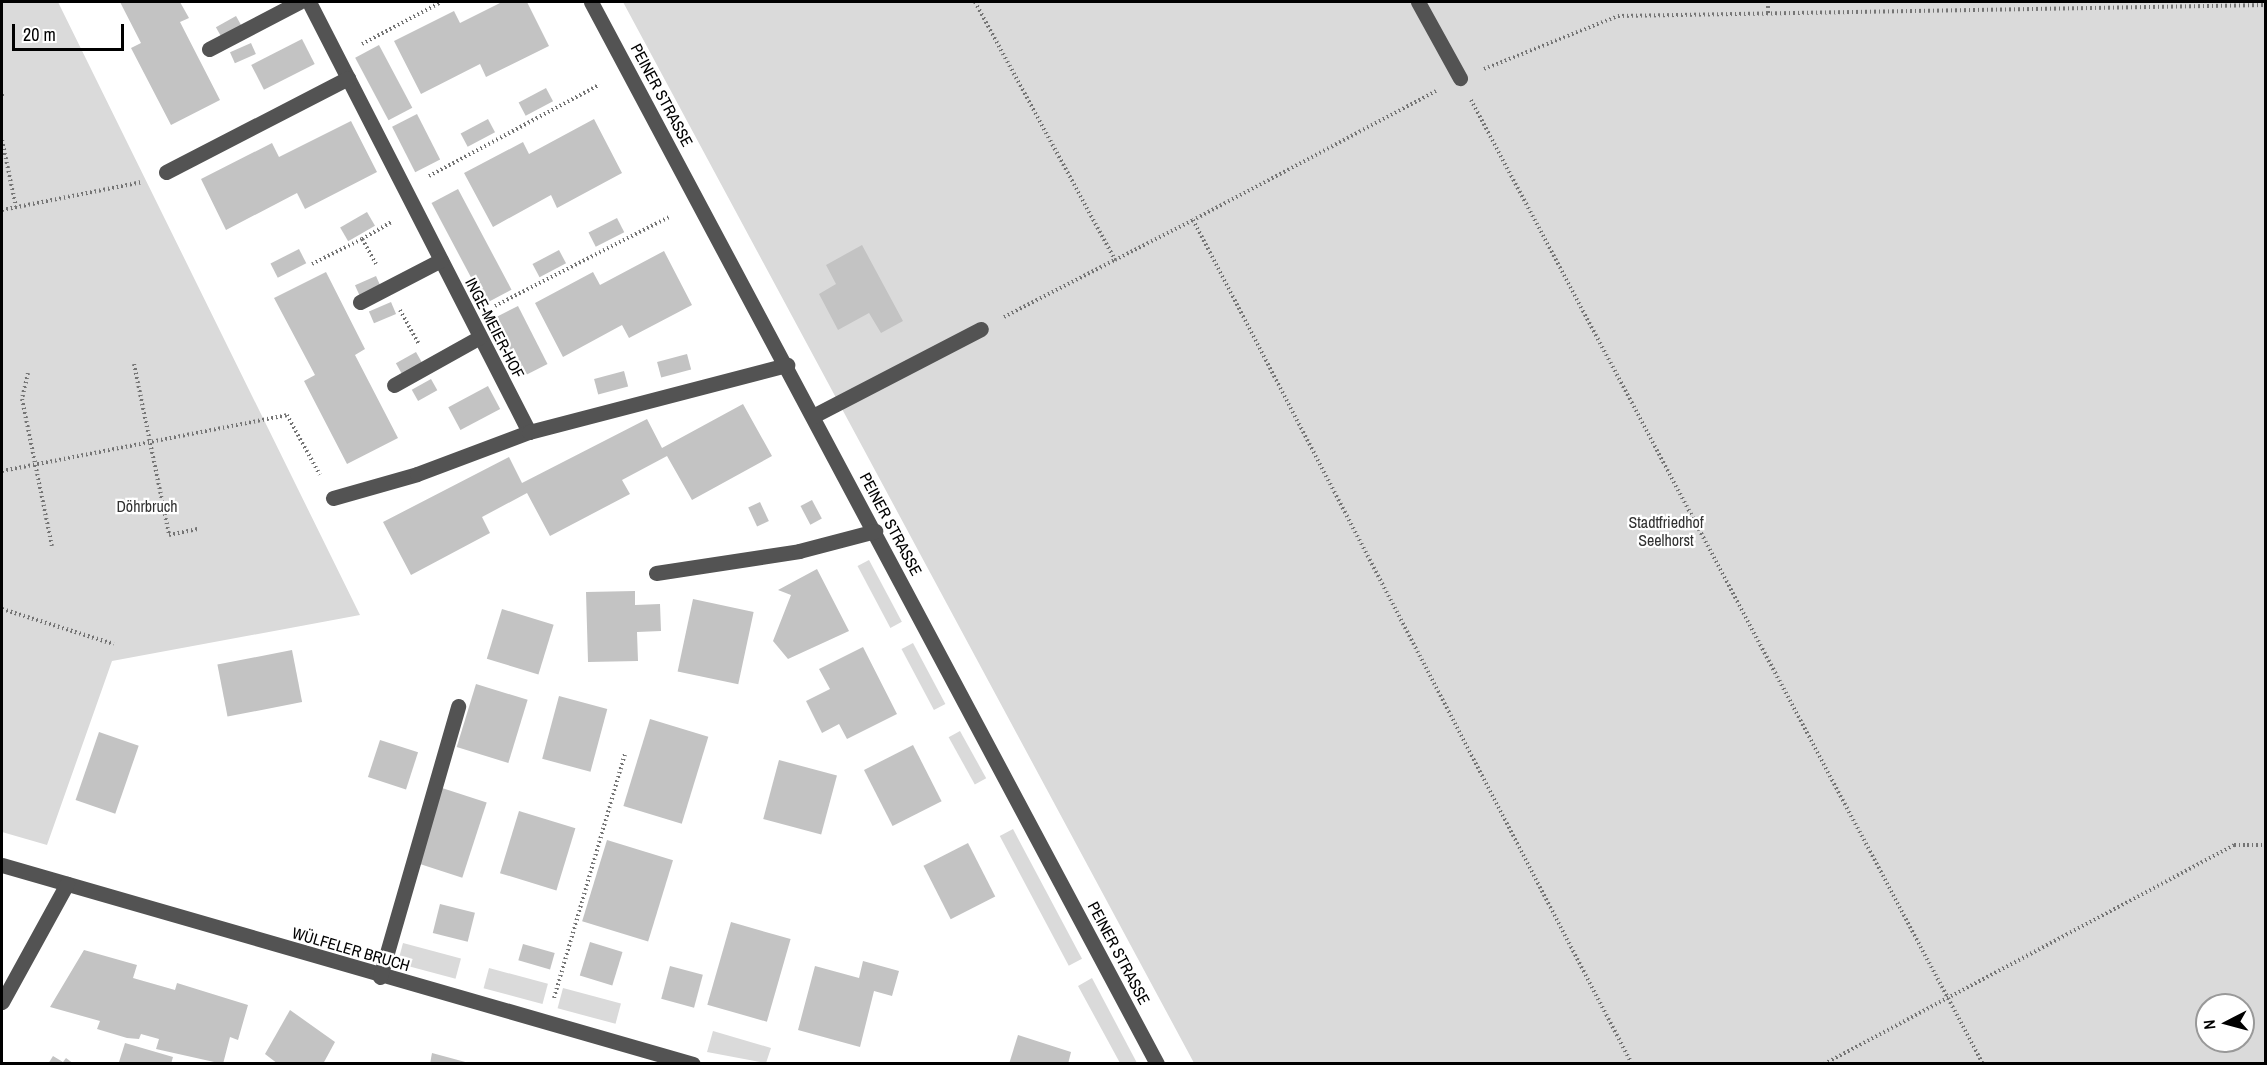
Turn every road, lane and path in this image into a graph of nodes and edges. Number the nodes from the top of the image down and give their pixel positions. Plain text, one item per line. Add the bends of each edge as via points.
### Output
1 (299, 2) edge
2 (309, 2) edge
3 (441, 2) edge
4 (591, 2) edge
5 (975, 2) edge
6 (1418, 2) edge
7 (1768, 2) edge
8 (2265, 5) edge
9 (1768, 13) junction
10 (209, 49) dead end
11 (337, 57) junction
12 (348, 78) junction
13 (1460, 78) junction
14 (599, 85) dead end
15 (2, 140) edge
16 (166, 172) joint
17 (404, 189) junction
18 (16, 207) junction
19 (2, 210) edge
20 (669, 217) dead end
21 (1193, 220) junction
22 (363, 239) dead end
23 (441, 260) junction
24 (1115, 260) junction
25 (312, 264) dead end
26 (360, 302) dead end
27 (471, 319) junction
28 (981, 329) joint
29 (480, 337) junction
30 (134, 364) dead end
31 (787, 365) junction
32 (28, 373) dead end
33 (393, 385) dead end
34 (813, 416) junction
35 (529, 432) junction
36 (148, 442) junction
37 (36, 464) junction
38 (2, 471) edge
39 (333, 498) joint
40 (197, 529) dead end
41 (874, 531) junction
42 (52, 546) dead end
43 (656, 573) dead end
44 (2, 609) edge
45 (114, 644) dead end
46 (458, 706) dead end
47 (625, 753) dead end
48 (2265, 845) edge
49 (2, 865) edge
50 (67, 884) junction
51 (380, 977) junction
52 (1949, 1000) junction
53 (2, 1002) edge
54 (547, 1023) junction
55 (693, 1064) edge
56 (1157, 1064) edge
57 (1632, 1064) edge
58 (1824, 1064) edge
59 (1983, 1064) edge

1 - 10 street
2 - 11 street, INGE-MEIER-HOF
3 - 11 path
4 - 31 street, PEINER STRASSE
5 - 24 path
6 - 13 street
7 - 9 path
8 - 9 path
9 - 13 path via 1618,16
11 - 12 street, INGE-MEIER-HOF
12 - 16 street
12 - 17 street, INGE-MEIER-HOF
13 - 21 path
13 - 52 path
14 - 17 path
15 - 18 path
16 - 18 path via 137,184
17 - 23 street, INGE-MEIER-HOF
18 - 19 path
20 - 27 path
21 - 24 path
21 - 57 path
22 - 25 path
23 - 26 street
23 - 27 street, INGE-MEIER-HOF
24 - 28 path
27 - 29 street, INGE-MEIER-HOF
28 - 34 street
29 - 33 street
29 - 35 street, INGE-MEIER-HOF
30 - 36 path
31 - 34 street, PEINER STRASSE
31 - 35 street
32 - 37 path via 22,399
34 - 41 street, PEINER STRASSE
35 - 39 street via 417,474
36 - 37 path
36 - 39 path via 287,415
36 - 40 path via 169,535
37 - 38 path
37 - 42 path
41 - 43 street via 799,551
41 - 56 street, PEINER STRASSE
44 - 45 path
46 - 51 street
47 - 54 path
48 - 52 path via 2234,845
49 - 50 street, WÜLFELER BRUCH
50 - 51 street, WÜLFELER BRUCH
50 - 53 street
51 - 54 street, WÜLFELER BRUCH
52 - 58 path
52 - 59 path
54 - 55 street, WÜLFELER BRUCH

